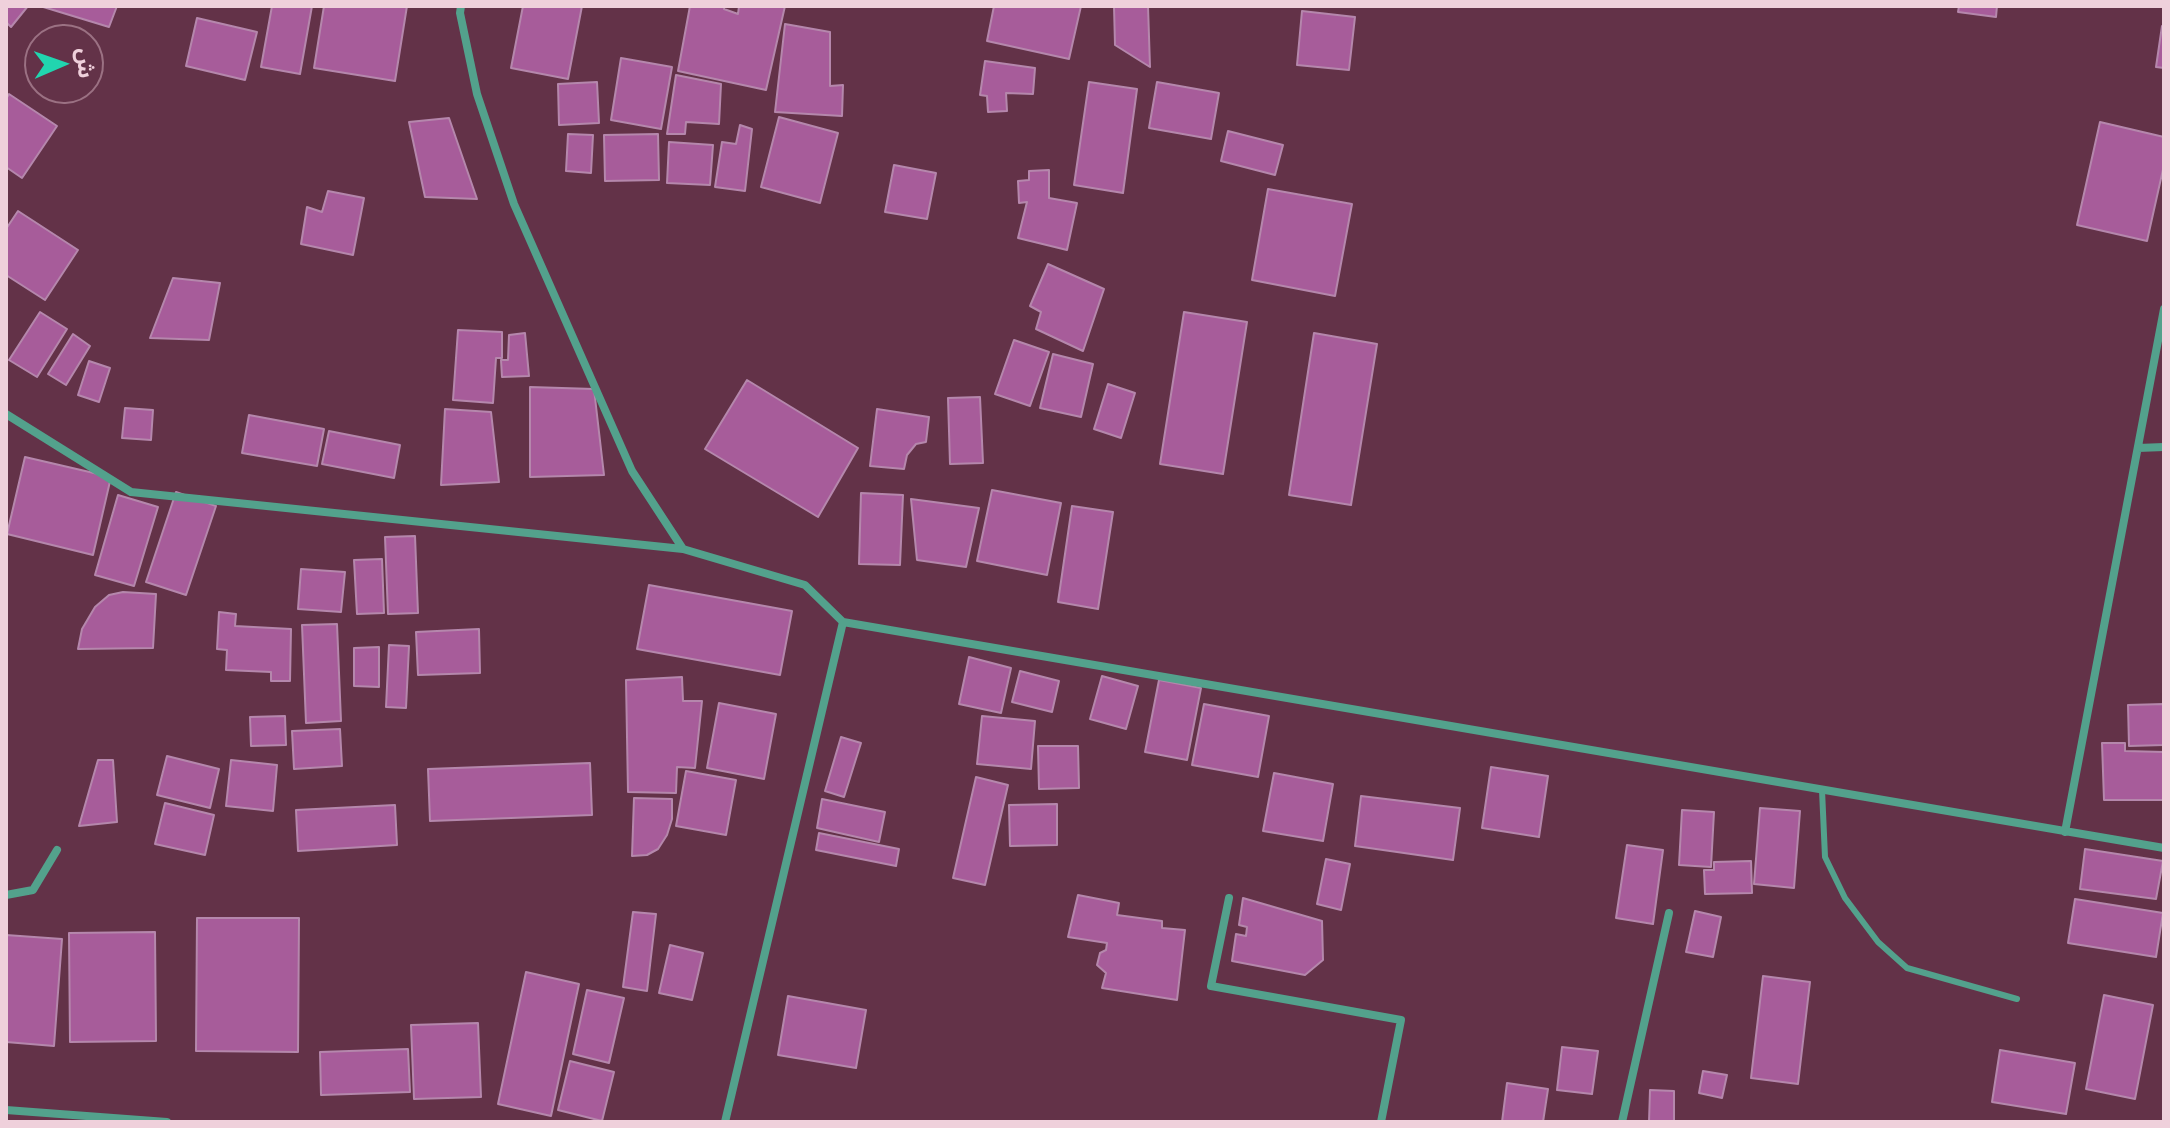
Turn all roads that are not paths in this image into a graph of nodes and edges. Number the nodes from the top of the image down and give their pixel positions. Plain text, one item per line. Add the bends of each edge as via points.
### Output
1 (461, 6) edge
2 (2164, 309) edge
3 (6, 414) edge
4 (2164, 447) edge
5 (2138, 448) junction
6 (683, 549) junction
7 (843, 622) junction
8 (1822, 790) junction
9 (2065, 832) junction
10 (2164, 848) edge
11 (57, 850) dead end
12 (6, 895) edge
13 (1229, 898) dead end
14 (1669, 913) dead end
15 (2017, 999) dead end
16 (6, 1110) edge
17 (167, 1122) edge
18 (725, 1122) edge
19 (1381, 1122) edge
20 (1622, 1122) edge

1 - 6 street via 477,94 514,204 632,471
2 - 5 street
3 - 6 street via 131,492
4 - 5 street
5 - 9 street
6 - 7 street via 805,585
7 - 8 street
7 - 18 street
8 - 9 street
8 - 15 lane via 1825,857 1845,898 1878,942 1907,968
9 - 10 street
11 - 12 street via 33,890
13 - 19 street via 1211,986 1401,1020
14 - 20 street
16 - 17 street

